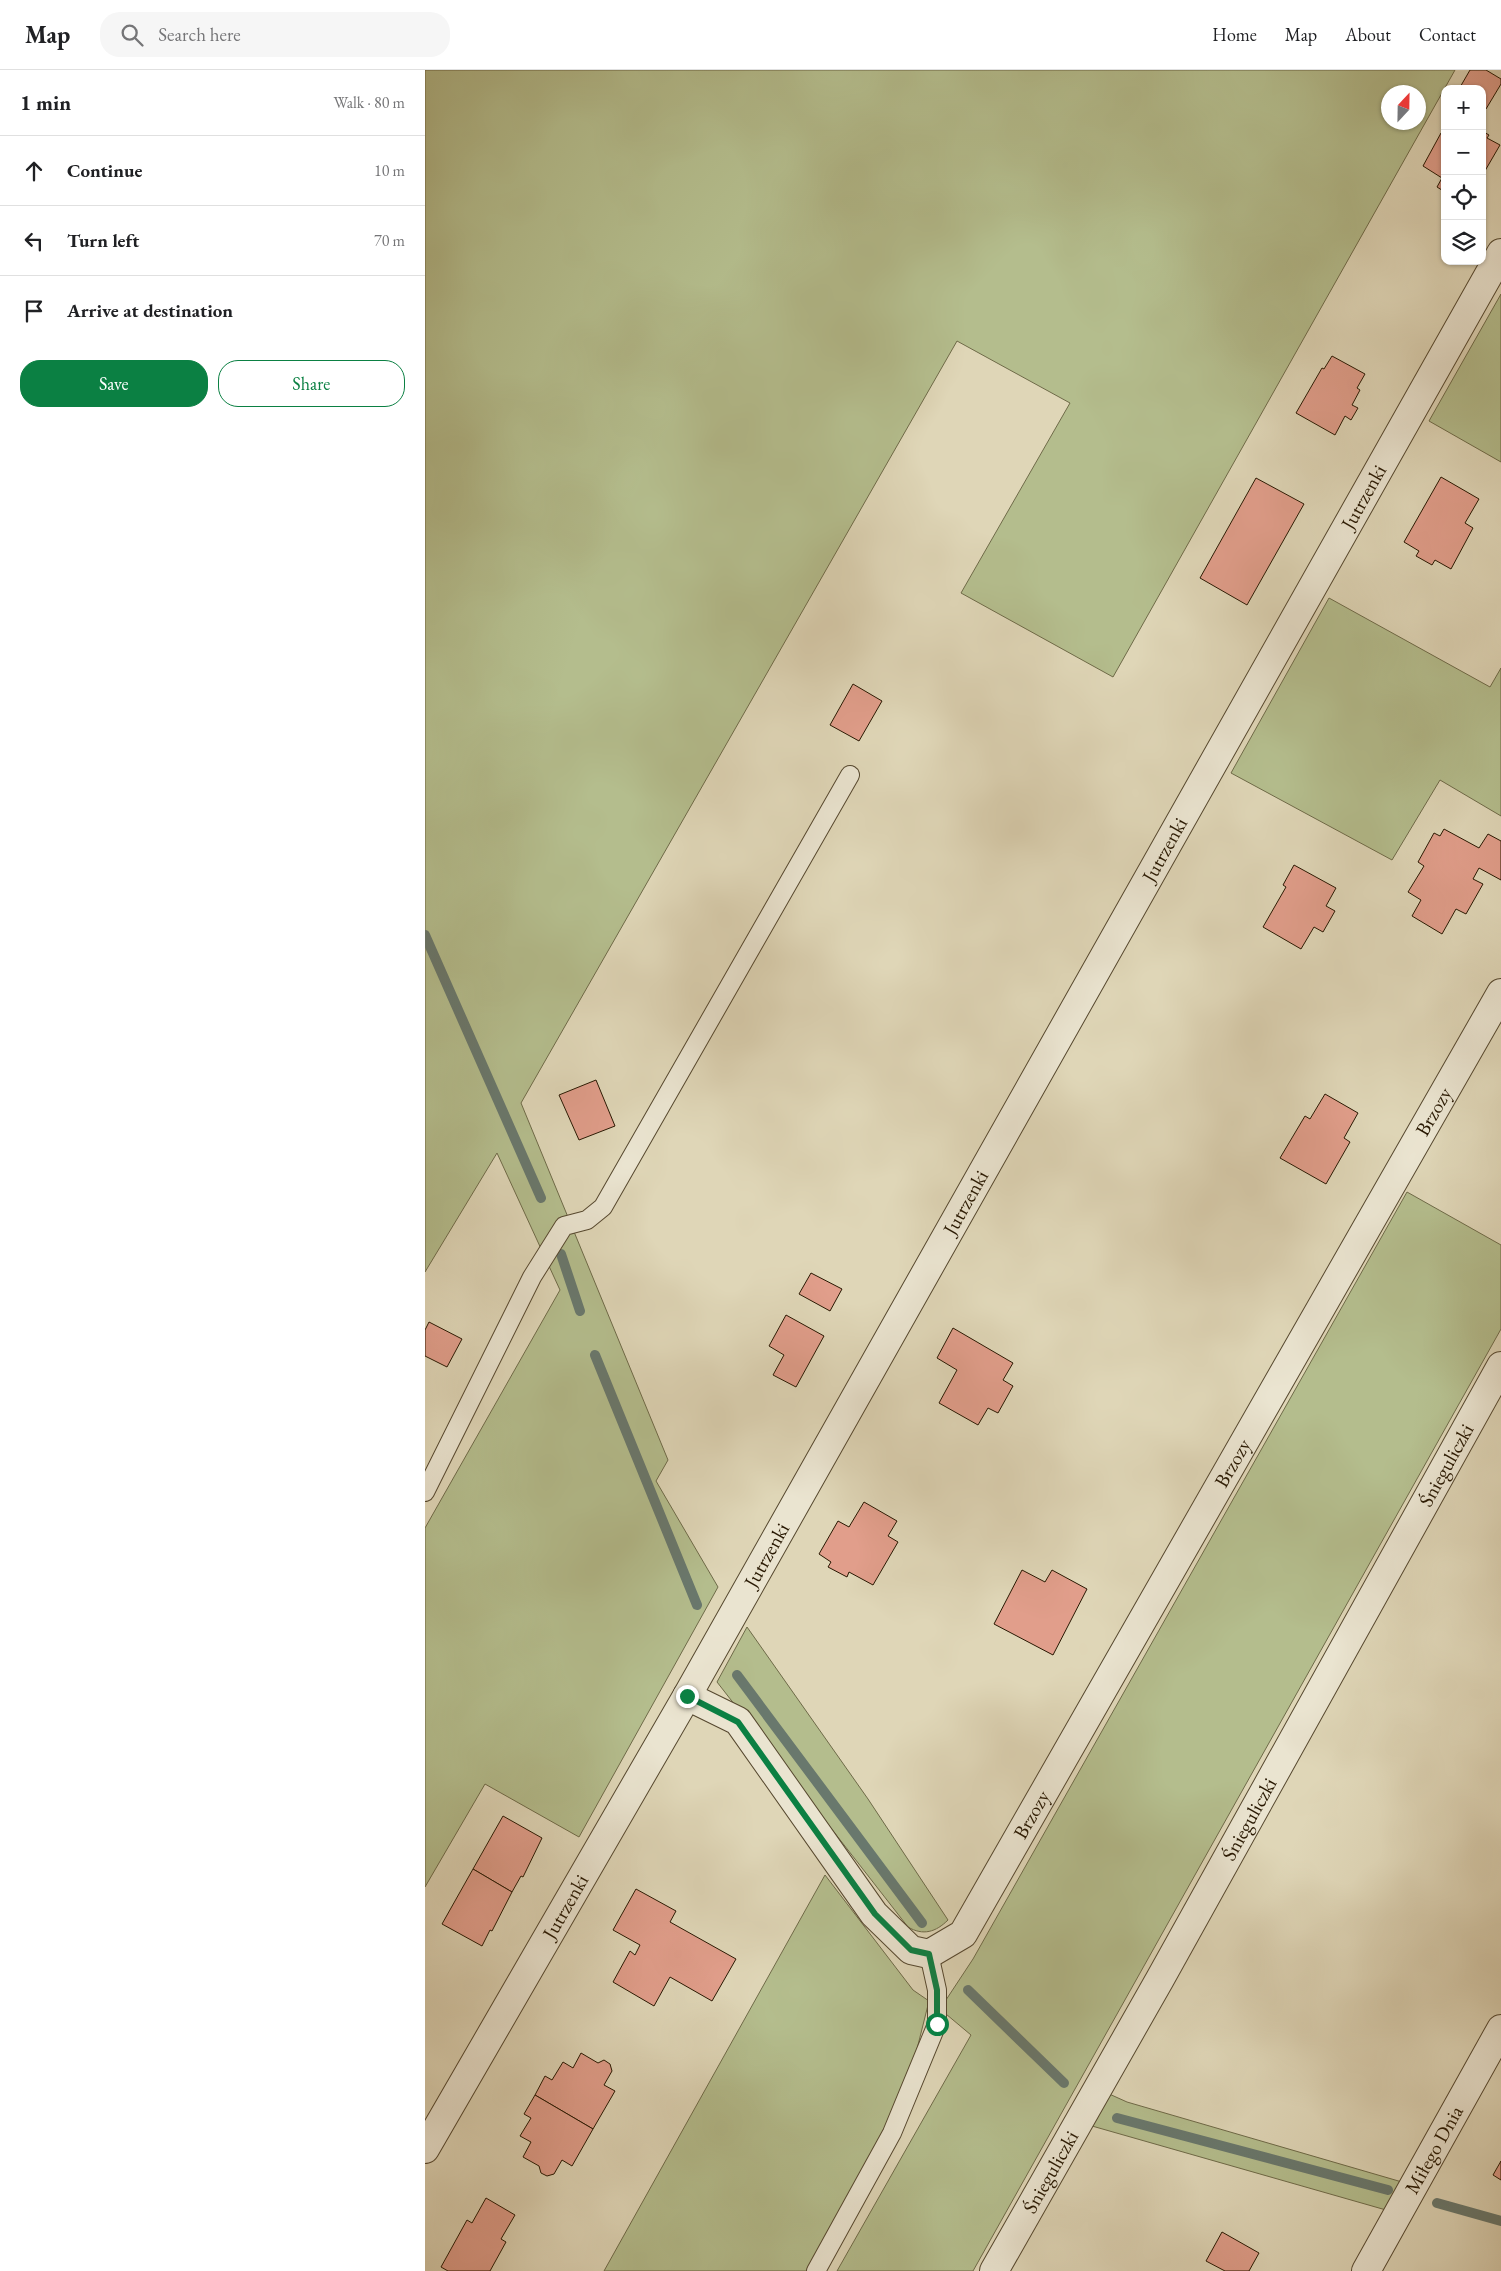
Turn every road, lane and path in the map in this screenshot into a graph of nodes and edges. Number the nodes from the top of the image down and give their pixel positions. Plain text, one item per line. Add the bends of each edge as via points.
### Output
1 (1501, 252) edge
2 (850, 775) dead end
3 (1501, 993) edge
4 (1501, 1366) edge
5 (425, 1492) edge
6 (687, 1696) junction
7 (929, 1954) junction
8 (1501, 2029) edge
9 (425, 2149) edge
10 (816, 2271) edge
11 (994, 2271) edge
12 (1366, 2271) edge

1 - 6 street, Jutrzenki
2 - 5 lane via 603,1206 587,1220 564,1226 532,1276
3 - 7 street, Brzozy via 963,1934
4 - 11 street, Śnieguliczki
6 - 7 street via 738,1722 875,1914 911,1950
6 - 9 street, Jutrzenki
7 - 10 lane via 937,1990 937,2024 893,2133
8 - 12 street, Miłego Dnia

